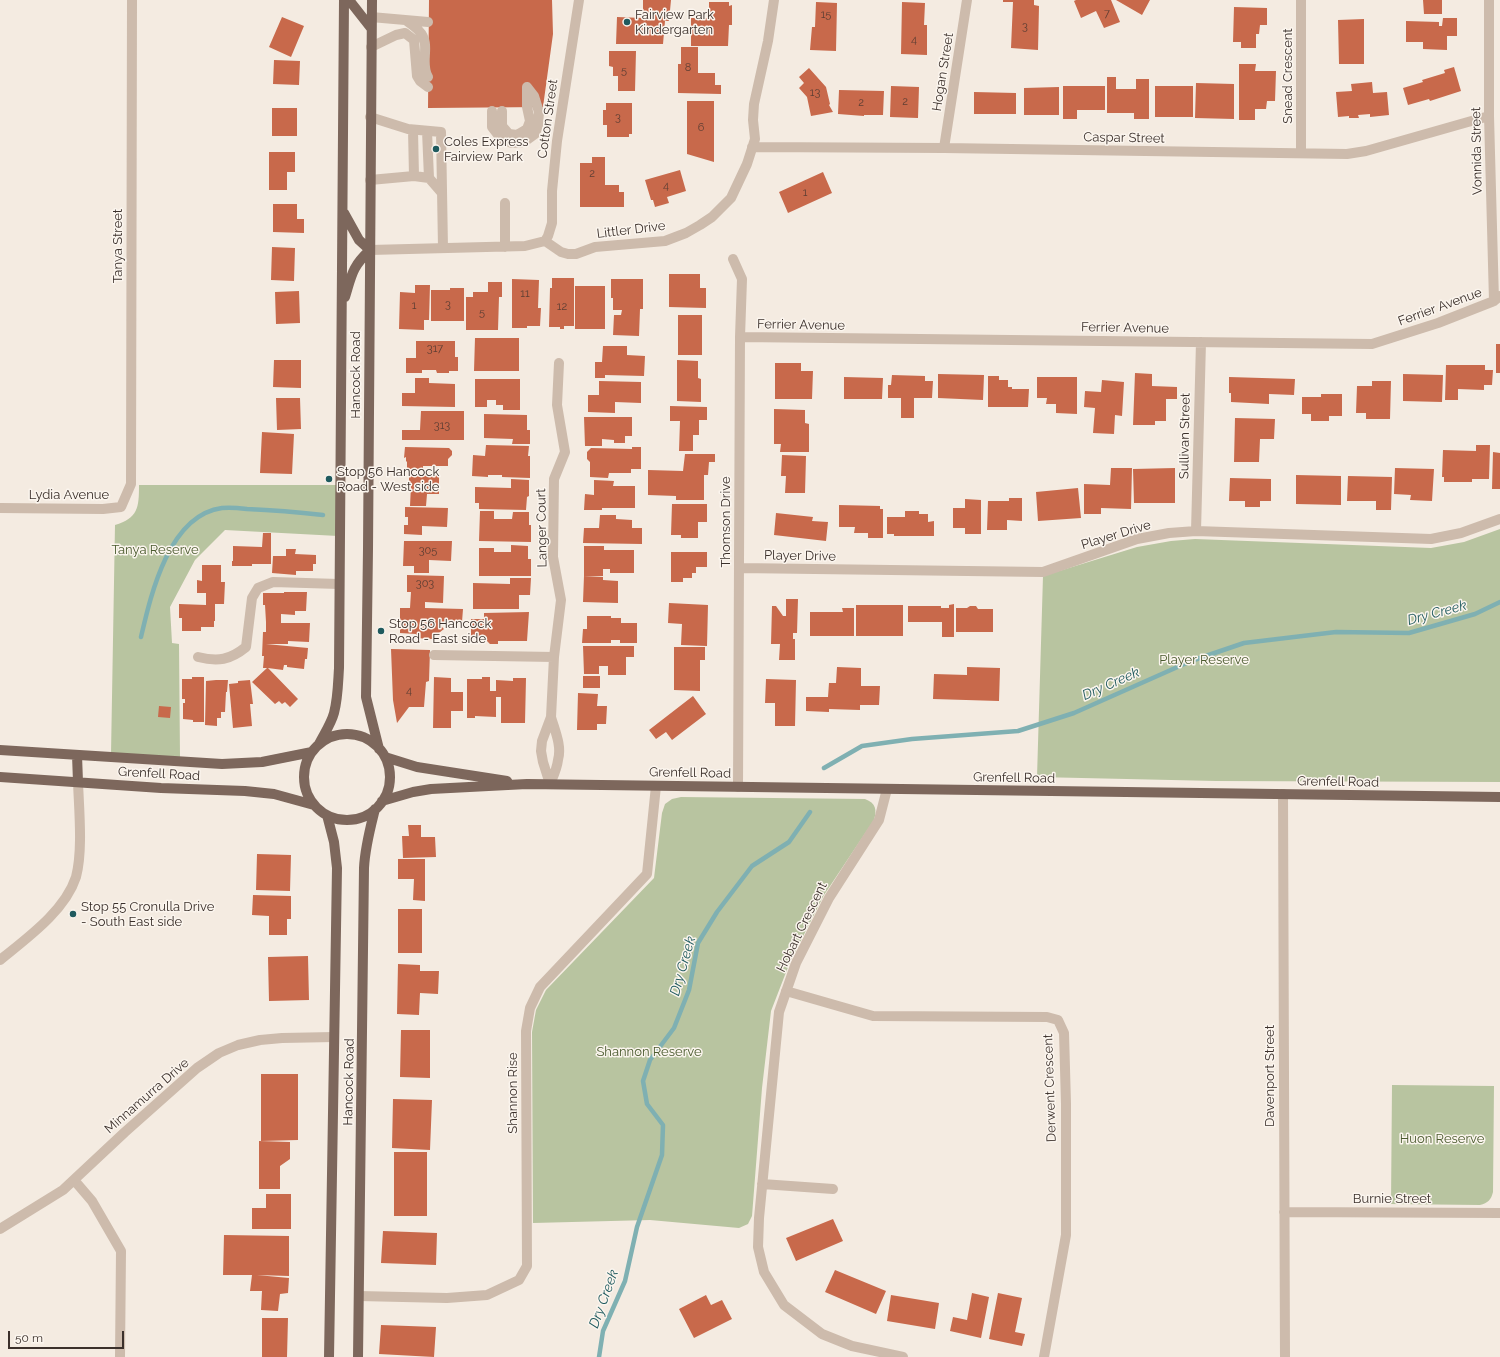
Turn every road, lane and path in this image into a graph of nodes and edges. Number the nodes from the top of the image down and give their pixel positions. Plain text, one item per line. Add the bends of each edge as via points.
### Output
1 (132, 0) edge
2 (344, 0) edge
3 (349, 0) edge
4 (372, 0) edge
5 (579, 0) edge
6 (774, 0) edge
7 (967, 0) edge
8 (1301, 0) edge
9 (1489, 0) edge
10 (372, 17) junction
11 (407, 21) junction
12 (428, 22) dead end
13 (371, 28) junction
14 (371, 47) junction
15 (497, 111) joint
16 (1489, 116) junction
17 (370, 117) junction
18 (413, 130) junction
19 (427, 131) junction
20 (752, 147) junction
21 (944, 148) junction
22 (1301, 153) junction
23 (414, 176) junction
24 (429, 178) junction
25 (370, 180) junction
26 (442, 193) junction
27 (505, 203) dead end
28 (342, 209) junction
29 (545, 241) junction
30 (505, 247) junction
31 (443, 248) junction
32 (370, 250) junction
33 (733, 259) dead end
34 (1497, 299) edge
35 (342, 307) junction
36 (740, 338) junction
37 (1201, 342) junction
38 (559, 364) dead end
39 (129, 491) joint
40 (0, 508) edge
41 (1500, 519) edge
42 (1196, 531) junction
43 (739, 568) junction
44 (339, 584) junction
45 (434, 655) dead end
46 (198, 657) dead end
47 (554, 657) junction
48 (551, 717) junction
49 (315, 748) junction
50 (380, 749) junction
51 (0, 750) edge
52 (77, 755) junction
53 (385, 757) junction
54 (0, 777) edge
55 (78, 782) junction
56 (527, 784) junction
57 (550, 784) junction
58 (656, 786) junction
59 (738, 787) junction
60 (887, 789) junction
61 (1283, 794) junction
62 (1500, 797) edge
63 (382, 801) junction
64 (314, 805) junction
65 (375, 809) junction
66 (327, 815) junction
67 (0, 960) edge
68 (786, 991) junction
69 (334, 1037) junction
70 (74, 1180) junction
71 (762, 1184) junction
72 (833, 1189) dead end
73 (1284, 1212) junction
74 (1500, 1213) edge
75 (0, 1229) edge
76 (359, 1296) junction
77 (120, 1357) edge
78 (329, 1357) edge
79 (358, 1357) edge
80 (903, 1357) edge
81 (1044, 1357) edge
82 (1285, 1357) edge

1 - 39 street, Tanya Street
2 - 28 main road, Hancock Road
3 - 13 main road
4 - 10 main road, Hancock Road
5 - 29 street, Cotton Street via 557,141 552,223
6 - 20 street, Littler Drive via 768,42 754,104 755,139
7 - 21 street, Hogan Street
8 - 22 street, Snead Crescent
9 - 16 street, Vonnida Street
10 - 11 street
10 - 13 main road, Hancock Road
11 - 12 street
11 - 14 street via 421,32 426,46 425,66 428,82 420,81 417,76 414,40 405,33
13 - 14 main road, Hancock Road
14 - 17 main road, Hancock Road
15 - 15 street via 502,126 509,134 517,135 526,129 530,121 527,87 534,96 539,112 535,134 524,142 512,143 502,140 492,127
16 - 22 street, Caspar Street via 1366,151 1347,154
16 - 34 street, Vonnida Street
17 - 18 street
17 - 25 main road, Hancock Road
18 - 19 street
18 - 23 street
19 - 24 street
19 - 26 street via 442,132
20 - 21 street, Caspar Street
20 - 29 street, Littler Drive via 748,164 731,198 712,217 686,234 665,241 595,247 576,254 561,252
21 - 22 street, Caspar Street
23 - 24 street
23 - 25 street
24 - 26 street
25 - 32 main road, Hancock Road
26 - 31 street
27 - 30 street
28 - 32 main road via 359,240
28 - 35 main road, Hancock Road
29 - 30 street
30 - 31 street
31 - 32 street
32 - 35 main road via 354,268
32 - 50 main road, Hancock Road via 366,697
33 - 36 street, Thomson Drive via 742,279
34 - 37 street, Ferrier Avenue via 1438,323 1372,344
35 - 44 main road, Hancock Road
36 - 37 street, Ferrier Avenue
36 - 43 street, Thomson Drive
37 - 42 street, Sullivan Street
38 - 47 street, Langer Court via 557,405 564,452 554,479 553,557 561,600
39 - 40 street, Lydia Avenue via 121,507
41 - 42 street, Player Drive via 1461,533 1431,539
42 - 43 street, Player Drive via 1137,539 1043,572
43 - 59 street, Thomson Drive
44 - 46 street via 273,582 258,588 252,598 246,647 238,654 222,660
44 - 49 main road, Hancock Road via 337,697 330,724
45 - 47 street
47 - 48 street, Langer Court
48 - 57 street, Langer Court via 560,752
48 - 57 street, Langer Court via 541,751
49 - 50 main road via 333,736 350,734 366,738
49 - 52 main road, Grenfell Road via 262,762 222,764
49 - 64 main road via 306,765 304,779 307,793
50 - 53 main road
51 - 52 main road, Grenfell Road
52 - 55 main road
53 - 56 main road, Grenfell Road via 417,767
53 - 63 main road via 390,780 388,791
54 - 55 main road, Grenfell Road
55 - 64 main road, Grenfell Road via 245,791 274,794
55 - 67 street via 79,859 76,877 68,894 55,911
56 - 57 main road, Grenfell Road
56 - 63 main road, Grenfell Road via 431,789
57 - 58 main road, Grenfell Road
58 - 59 main road, Grenfell Road
58 - 76 street, Shannon Rise via 647,874 540,987 530,1008 526,1031 527,1266 518,1280 487,1294 446,1298
59 - 60 main road, Grenfell Road
60 - 61 main road, Grenfell Road
60 - 68 street, Hobart Crescent via 879,820 829,898 796,963
61 - 62 main road, Grenfell Road
61 - 73 street, Davenport Street
63 - 65 main road
64 - 66 main road
65 - 66 main road via 364,816 352,819 339,819
65 - 76 main road, Hancock Road via 367,837 364,868
66 - 69 main road, Hancock Road via 337,868
68 - 71 street, Hobart Crescent via 779,1012
68 - 81 street, Derwent Crescent via 873,1016 1058,1020 1064,1033 1066,1235
69 - 70 street, Minnamurra Drive via 260,1040 219,1053 198,1068
69 - 78 main road, Hancock Road
70 - 75 street, Minnamurra Drive via 57,1194
70 - 77 street via 92,1201 121,1251
71 - 72 street
71 - 80 street, Hobart Crescent via 758,1247 764,1272 784,1305 822,1334 852,1346
73 - 74 street, Burnie Street
73 - 82 street, Davenport Street
76 - 79 main road, Hancock Road

